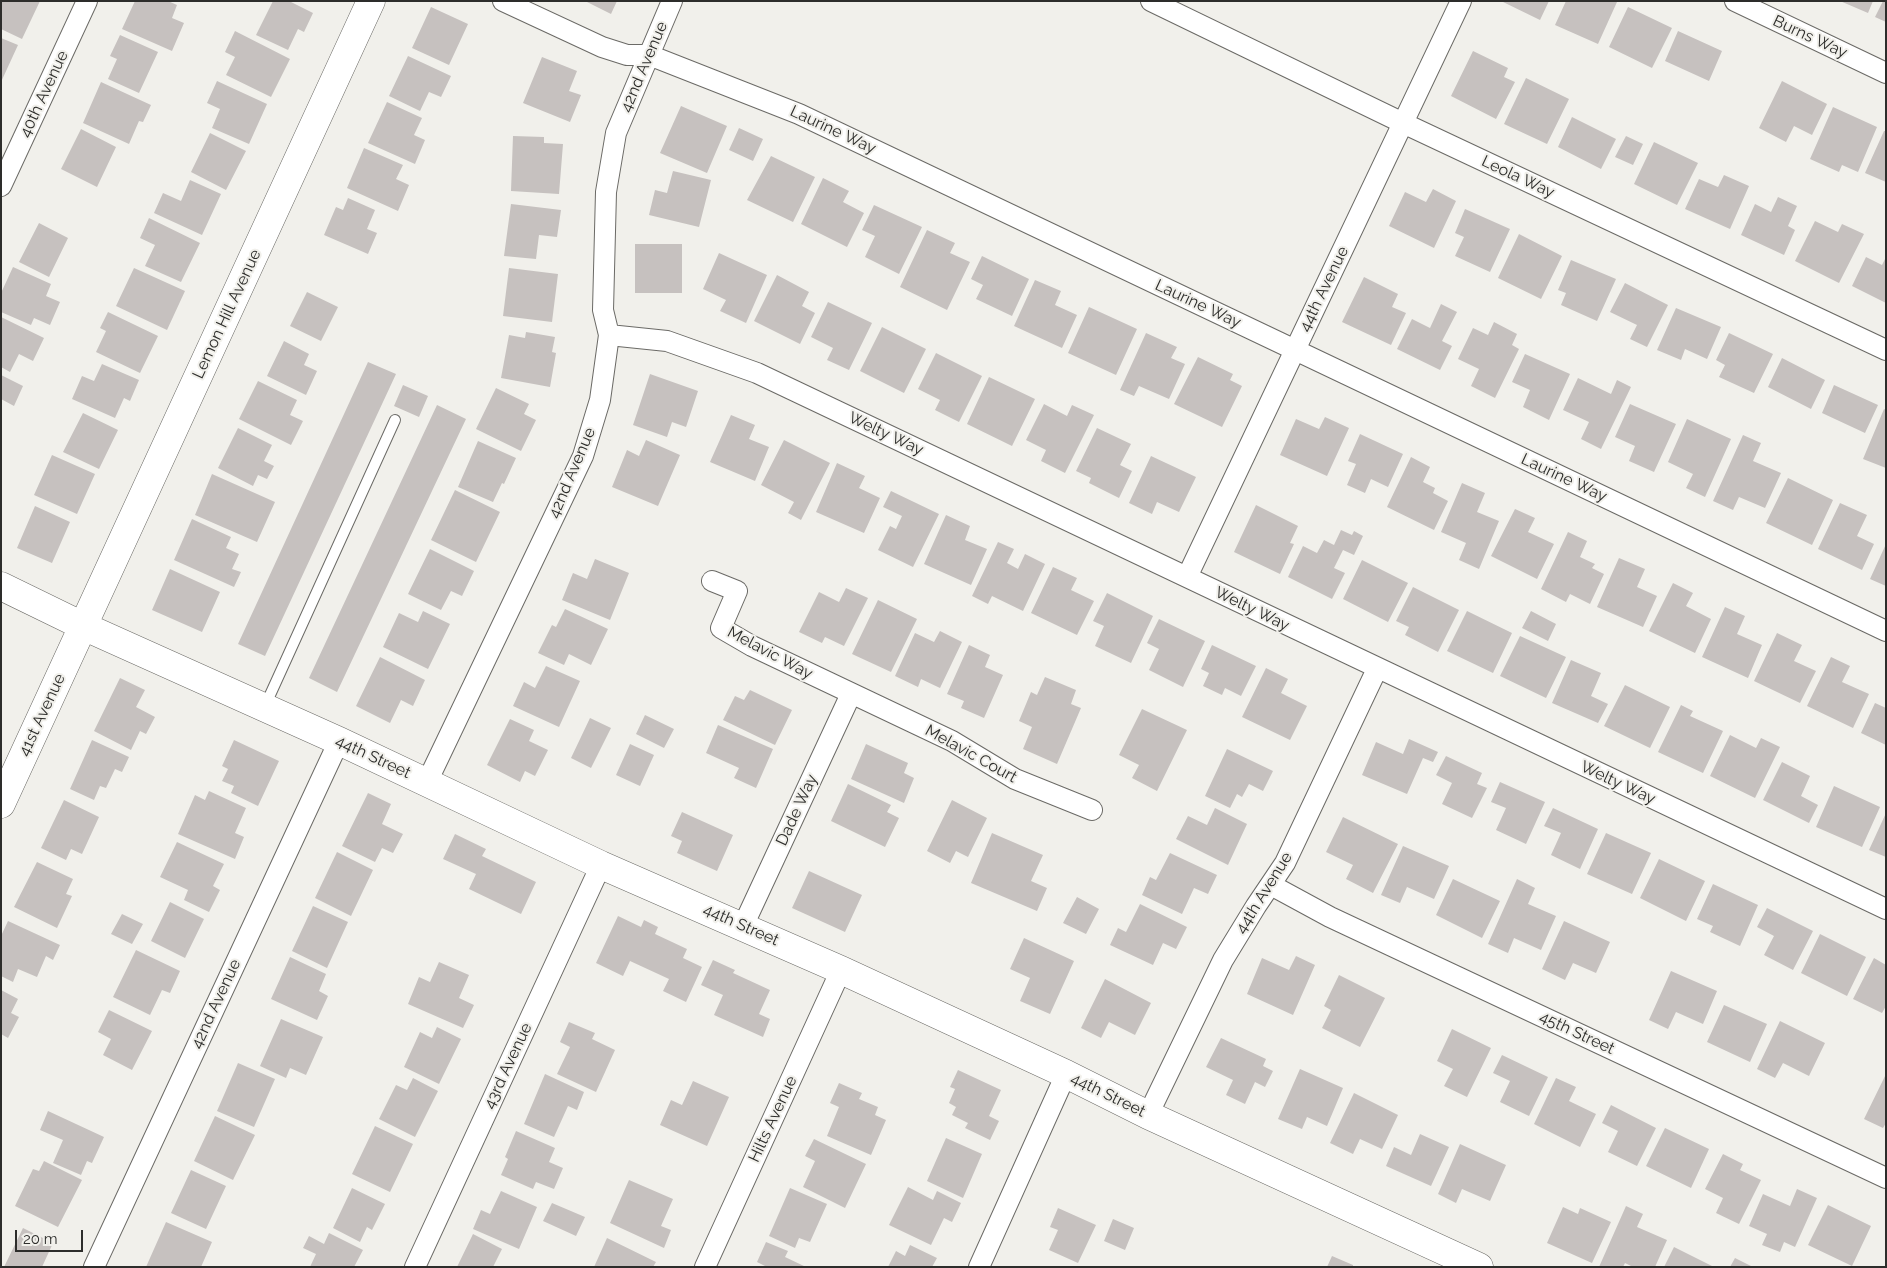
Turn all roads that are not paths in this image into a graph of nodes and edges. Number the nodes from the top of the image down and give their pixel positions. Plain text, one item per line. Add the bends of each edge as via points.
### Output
1 (86, 1) edge
2 (371, 1) edge
3 (503, 1) edge
4 (672, 1) edge
5 (1151, 1) edge
6 (1461, 1) edge
7 (1735, 1) edge
8 (648, 55) junction
9 (1886, 73) edge
10 (1403, 123) junction
11 (1, 186) edge
12 (610, 335) junction
13 (1295, 350) junction
14 (1886, 350) edge
15 (395, 420) dead end
16 (1187, 577) junction
17 (712, 581) dead end
18 (1, 586) edge
19 (83, 626) junction
20 (1886, 631) edge
21 (1377, 669) junction
22 (851, 694) junction
23 (265, 707) junction
24 (338, 741) junction
25 (426, 782) junction
26 (1, 804) edge
27 (1092, 810) dead end
28 (601, 865) junction
29 (1271, 884) junction
30 (1886, 910) edge
31 (743, 926) junction
32 (841, 970) junction
33 (1066, 1074) junction
34 (1148, 1115) junction
35 (1886, 1178) edge
36 (94, 1267) edge
37 (414, 1267) edge
38 (705, 1267) edge
39 (979, 1267) edge
40 (1479, 1267) edge

1 - 11 street, 40th Avenue
2 - 19 street, Lemon Hill Avenue
3 - 8 street, Laurine Way via 602,47 627,55
4 - 8 street, 42nd Avenue
5 - 10 street, Leola Way
6 - 10 street, 44th Avenue
7 - 9 street, Burns Way
8 - 12 street, 42nd Avenue via 616,133 606,192 603,310
8 - 13 street, Laurine Way via 799,114
10 - 13 street, 44th Avenue
10 - 14 street, Leola Way
12 - 16 street, Welty Way via 667,341 757,373
12 - 25 street, 42nd Avenue via 600,400 583,456
13 - 16 street, 44th Avenue
13 - 20 street, Laurine Way
15 - 23 lane
16 - 21 street, Welty Way
17 - 22 street, Melavic Way via 737,591 721,628
18 - 19 street, 44th Street
19 - 23 street, 44th Street
19 - 26 street, 41st Avenue
21 - 29 street, 44th Avenue via 1285,863
21 - 30 street, Welty Way
22 - 27 street, Melavic Court via 952,742 1015,779
22 - 31 street, Dade Way
23 - 24 street, 44th Street
24 - 25 street, 44th Street
24 - 36 street, 42nd Avenue
25 - 28 street, 44th Street
28 - 31 street, 44th Street
28 - 37 street, 43rd Avenue
29 - 34 street, 44th Avenue via 1223,960
29 - 35 street, 45th Street via 1339,922
31 - 32 street, 44th Street
32 - 33 street, 44th Street
32 - 38 street, Hilts Avenue
33 - 34 street, 44th Street
33 - 39 street
34 - 40 street, 44th Street

